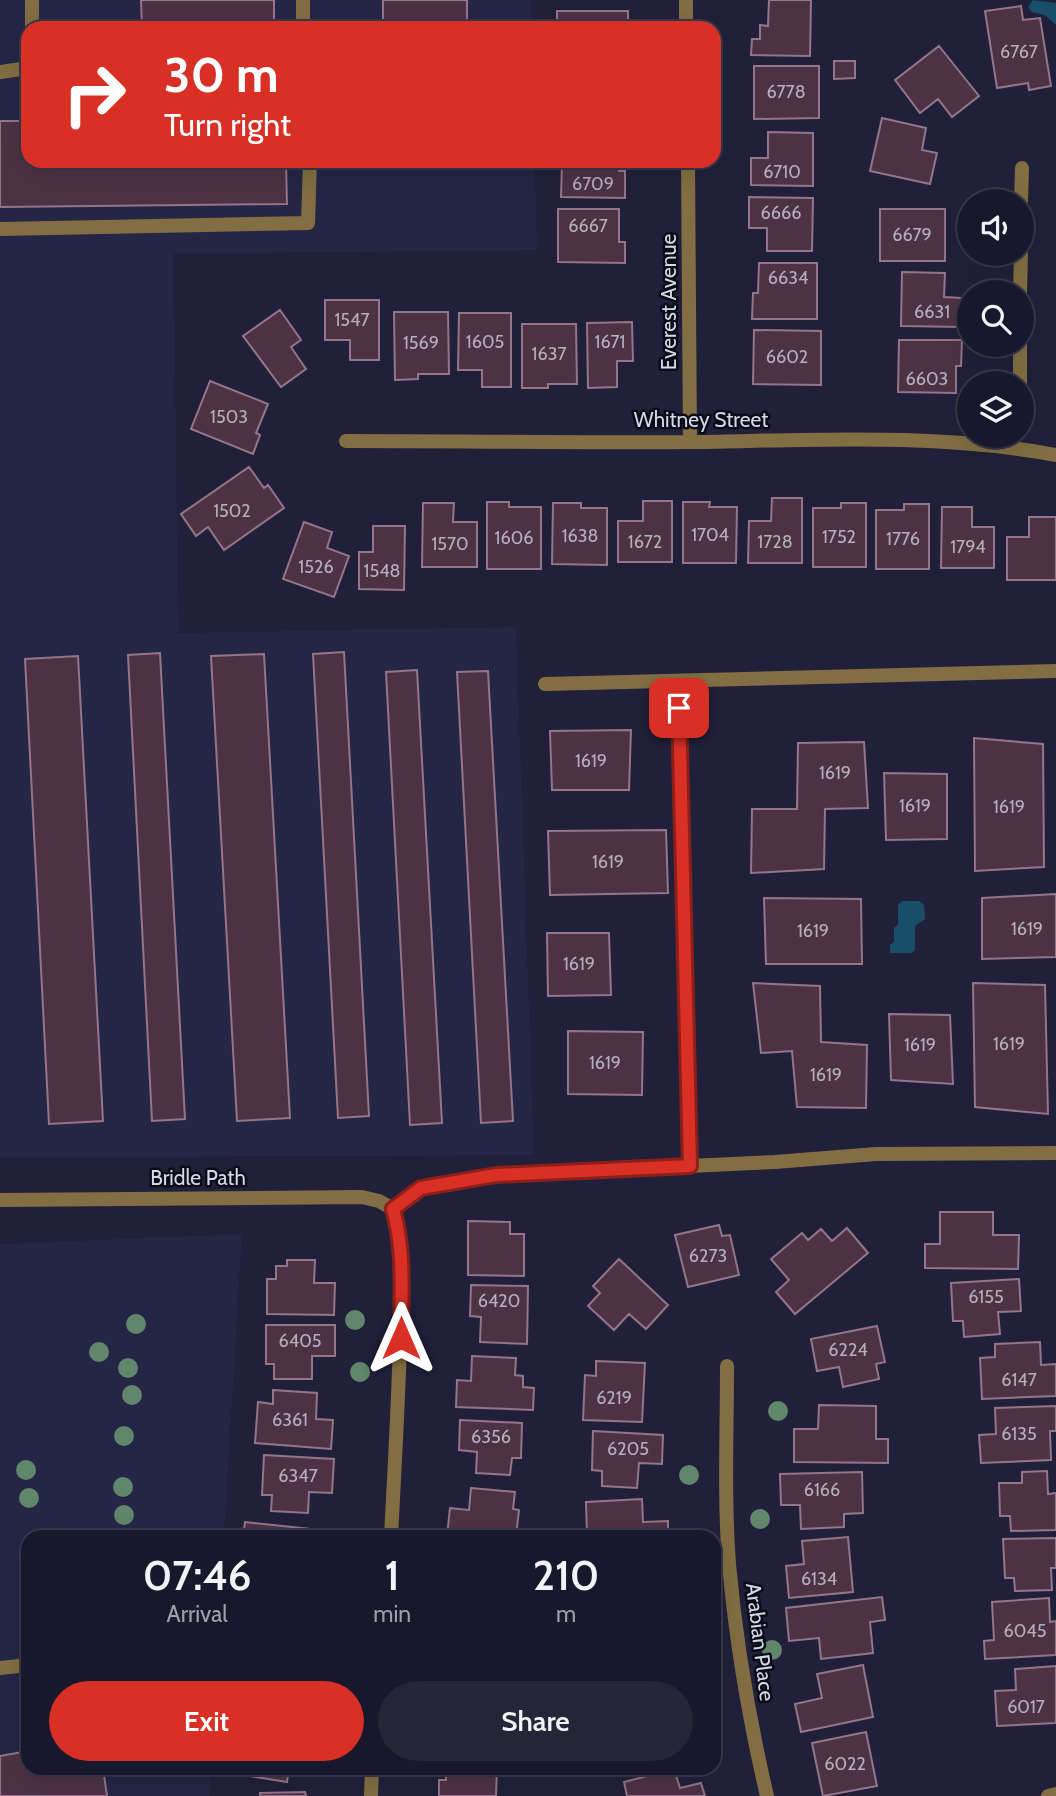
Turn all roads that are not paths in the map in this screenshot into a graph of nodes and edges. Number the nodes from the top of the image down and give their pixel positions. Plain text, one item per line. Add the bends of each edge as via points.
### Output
1 (32, 0) edge
2 (303, 0) edge
3 (686, 0) edge
4 (32, 21) edge
5 (303, 21) edge
6 (686, 21) edge
7 (21, 69) edge
8 (0, 72) edge
9 (310, 168) edge
10 (688, 168) edge
11 (1022, 168) dead end
12 (1021, 189) edge
13 (0, 229) edge
14 (346, 441) dead end
15 (957, 441) edge
16 (690, 442) junction
17 (1034, 447) edge
18 (1056, 455) edge
19 (1056, 671) edge
20 (678, 681) junction
21 (545, 684) dead end
22 (1056, 1153) edge
23 (690, 1166) junction
24 (0, 1200) edge
25 (393, 1209) junction
26 (727, 1366) dead end
27 (391, 1530) edge
28 (21, 1666) edge
29 (0, 1668) edge
30 (372, 1775) edge
31 (1056, 1794) edge
32 (371, 1796) edge
33 (767, 1796) edge
34 (1048, 1796) edge

1 - 4 street
2 - 5 street
3 - 6 street
7 - 8 street
9 - 13 street via 309,223
10 - 16 street, Everest Avenue
11 - 12 street
14 - 16 street, Whitney Street
15 - 16 street, Whitney Street
17 - 18 street, Whitney Street
19 - 20 street
20 - 21 street
20 - 23 street
22 - 23 street via 876,1154
23 - 25 street via 496,1175 421,1188
24 - 25 street, Bridle Path via 362,1197
25 - 27 street via 401,1252 401,1338
26 - 33 street, Arabian Place via 729,1562 739,1658
28 - 29 street
30 - 32 street
31 - 34 street

